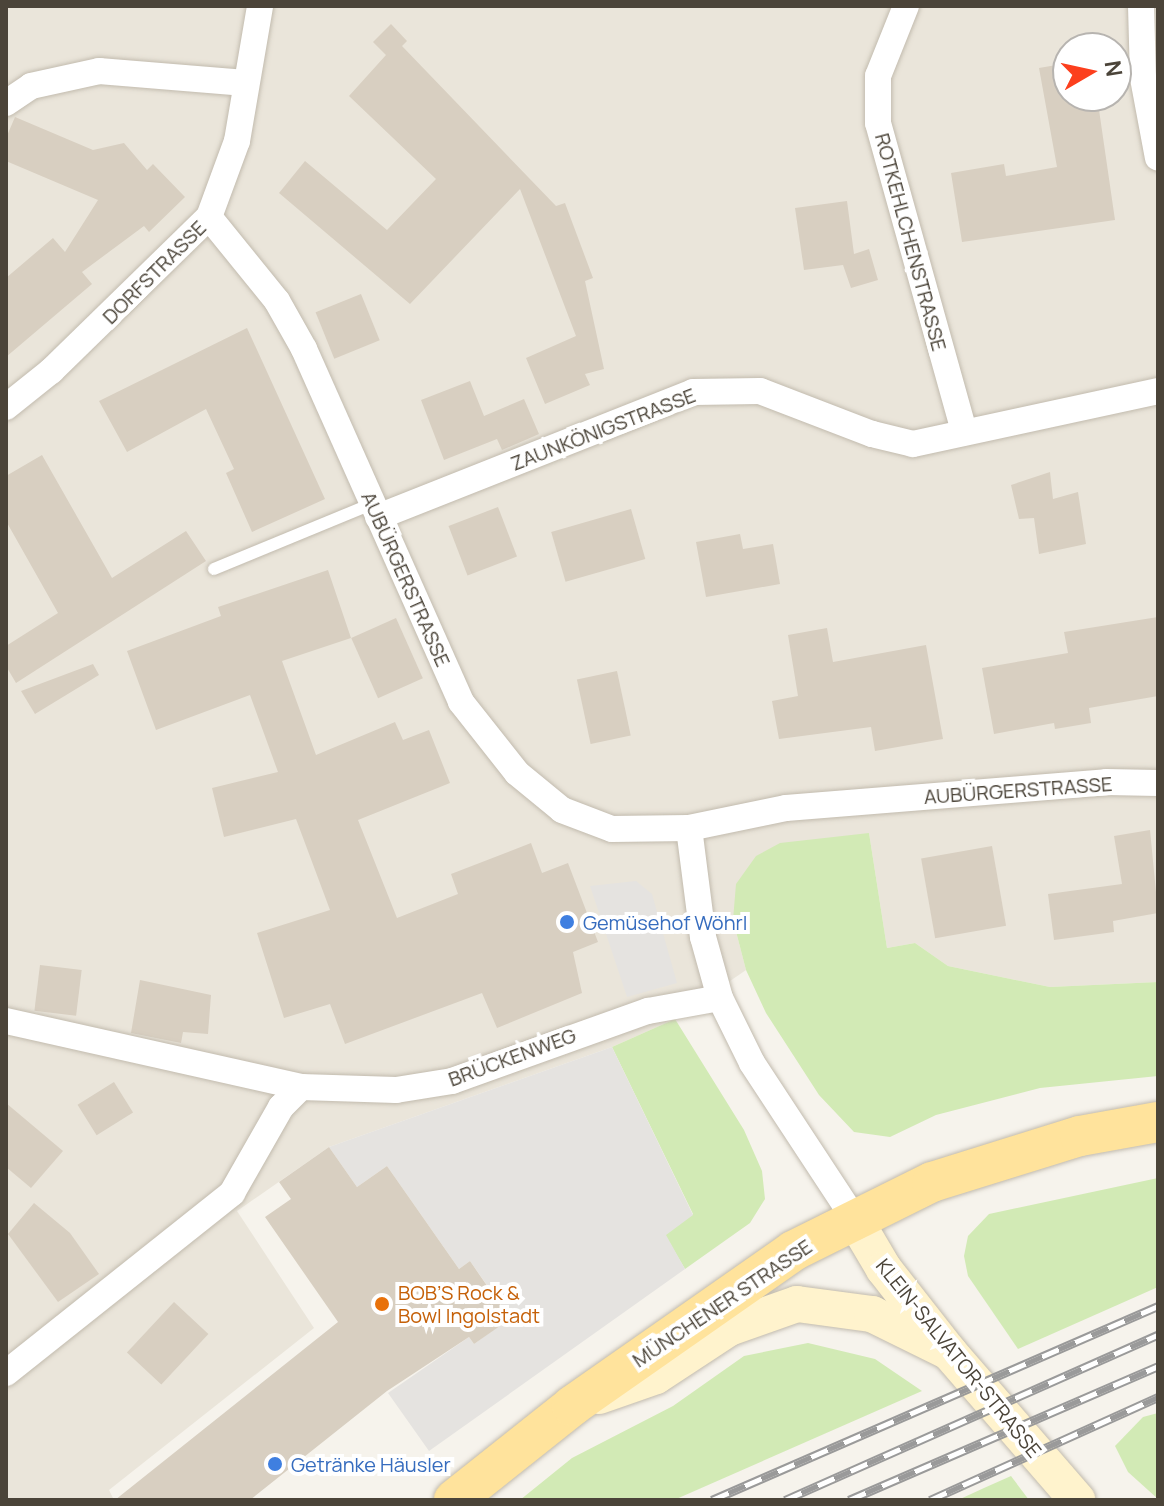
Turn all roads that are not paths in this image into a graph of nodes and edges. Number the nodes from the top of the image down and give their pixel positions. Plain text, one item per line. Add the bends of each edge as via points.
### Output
1 (260, 6) edge
2 (906, 6) edge
3 (1141, 6) edge
4 (246, 83) junction
5 (6, 103) edge
6 (1158, 158) edge
7 (209, 217) junction
8 (1158, 391) edge
9 (6, 407) edge
10 (964, 432) junction
11 (375, 511) junction
12 (214, 569) dead end
13 (1158, 783) edge
14 (689, 828) junction
15 (720, 998) junction
16 (6, 1021) edge
17 (301, 1087) junction
18 (1158, 1122) edge
19 (855, 1220) junction
20 (949, 1352) junction
21 (6, 1373) edge
22 (572, 1406) junction
23 (454, 1500) edge
24 (1077, 1500) edge

1 - 4 street, DORFSTRASSE
2 - 10 street, ROTKEHLCHENSTRASSE via 878,76 878,123
3 - 6 street via 1143,78
4 - 5 street via 99,71 31,86
4 - 7 street, DORFSTRASSE via 231,167
7 - 9 street, DORFSTRASSE via 51,371
7 - 11 street, AUBÜRGERSTRASSE via 284,313
8 - 10 street, ZAUNKÖNIGSTRASSE
10 - 11 street, ZAUNKÖNIGSTRASSE via 913,444 760,391 720,388 693,392
11 - 12 lane
11 - 14 street, AUBÜRGERSTRASSE via 461,702 517,773 562,810 612,829
13 - 14 street, AUBÜRGERSTRASSE via 1106,782 786,808
14 - 15 street via 703,937
15 - 17 street, BRÜCKENWEG via 648,1011 452,1081 396,1090
15 - 19 street, KLEIN-SALVATOR-STRASSE via 752,1063
16 - 17 street, BRÜCKENWEG
17 - 21 street via 281,1107 232,1193
18 - 19 main road, MÜNCHENER STRASSE via 1002,1157 932,1182
19 - 20 main road, KLEIN-SALVATOR-STRASSE via 884,1269
19 - 22 main road, MÜNCHENER STRASSE via 728,1294
20 - 22 main road via 872,1314 797,1304 729,1328 656,1376
20 - 24 main road, KLEIN-SALVATOR-STRASSE
22 - 23 main road, MÜNCHENER STRASSE

